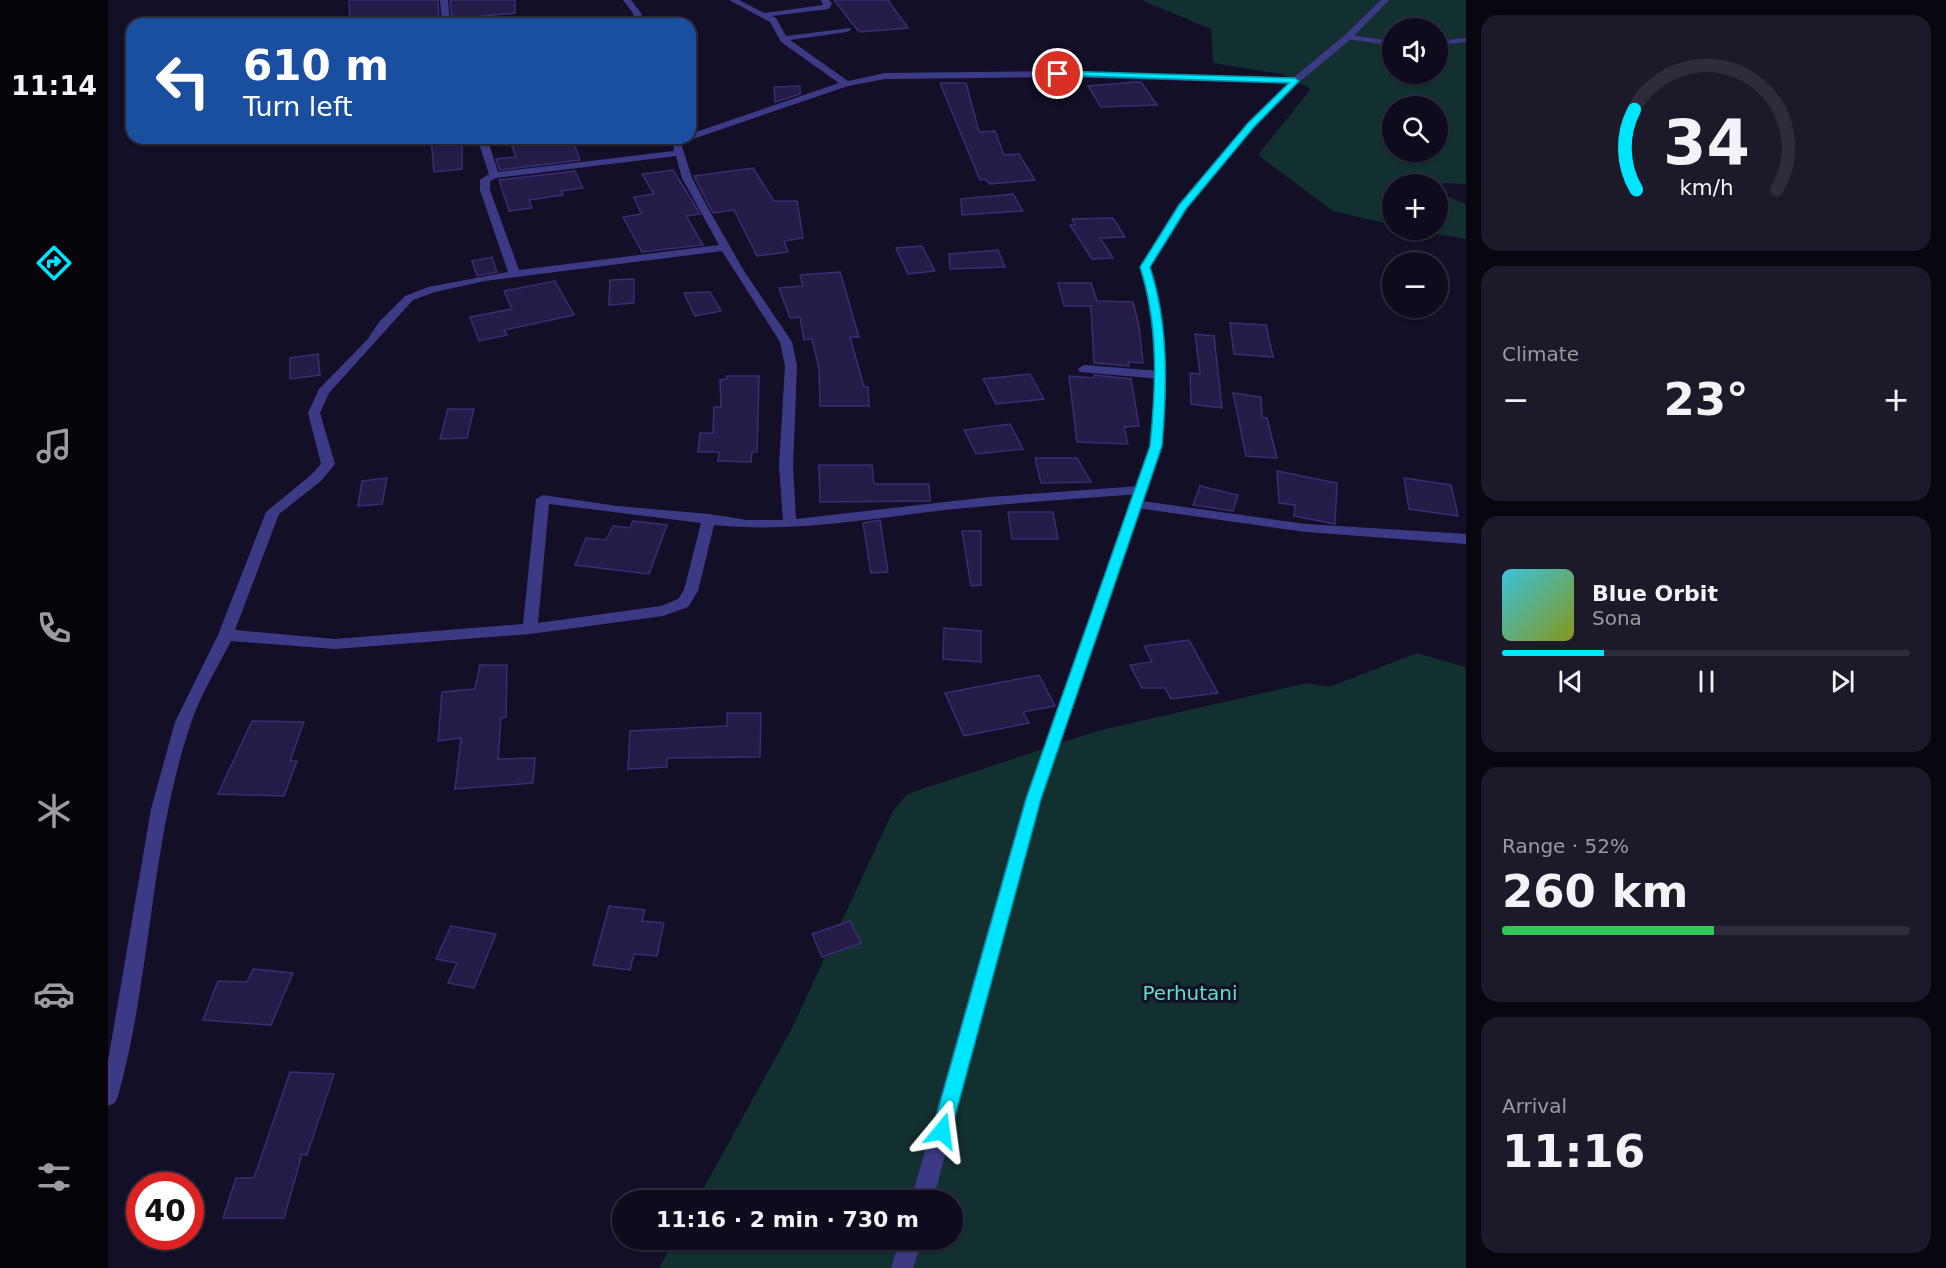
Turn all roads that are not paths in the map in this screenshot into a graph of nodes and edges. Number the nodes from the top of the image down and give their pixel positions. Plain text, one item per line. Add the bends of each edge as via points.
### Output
1 (444, 0) edge
2 (627, 0) edge
3 (733, 0) edge
4 (825, 0) edge
5 (1385, 0) edge
6 (760, 15) junction
7 (446, 18) edge
8 (638, 18) edge
9 (848, 30) dead end
10 (1348, 37) junction
11 (783, 39) junction
12 (1466, 40) edge
13 (1382, 42) edge
14 (1448, 42) edge
15 (1295, 81) junction
16 (846, 84) junction
17 (696, 137) edge
18 (484, 144) edge
19 (670, 144) edge
20 (682, 144) edge
21 (494, 175) junction
22 (726, 247) junction
23 (515, 275) junction
24 (1084, 369) dead end
25 (1161, 375) junction
26 (1137, 497) junction
27 (709, 518) junction
28 (790, 524) junction
29 (1466, 539) edge
30 (530, 629) junction
31 (226, 635) junction
32 (108, 1096) edge
33 (925, 1190) edge
34 (907, 1250) edge
35 (902, 1268) edge

1 - 7 street
2 - 8 street
3 - 6 street
4 - 6 street via 826,7
5 - 10 street
6 - 11 street via 773,21
9 - 11 street
10 - 13 street
10 - 15 street
11 - 16 street
12 - 14 street
15 - 16 street via 1058,74 885,76
15 - 25 street via 1251,125 1182,207 1145,267 1155,297
16 - 17 street
18 - 21 street
19 - 21 street
20 - 22 street via 703,208
21 - 23 street via 485,180 485,190
22 - 23 street
22 - 28 street via 786,342 791,366 786,466
23 - 31 street via 432,289 409,298 322,392 314,413 328,464 320,476 273,512
24 - 25 street
25 - 26 street via 1156,446
26 - 28 street via 934,506
26 - 29 street via 1306,528
26 - 33 street via 1033,799
27 - 28 street via 747,524
27 - 30 street via 691,591 683,603 663,611
27 - 30 street via 543,499
30 - 31 street via 335,644
31 - 32 street via 183,722 160,809 120,1050
34 - 35 street

